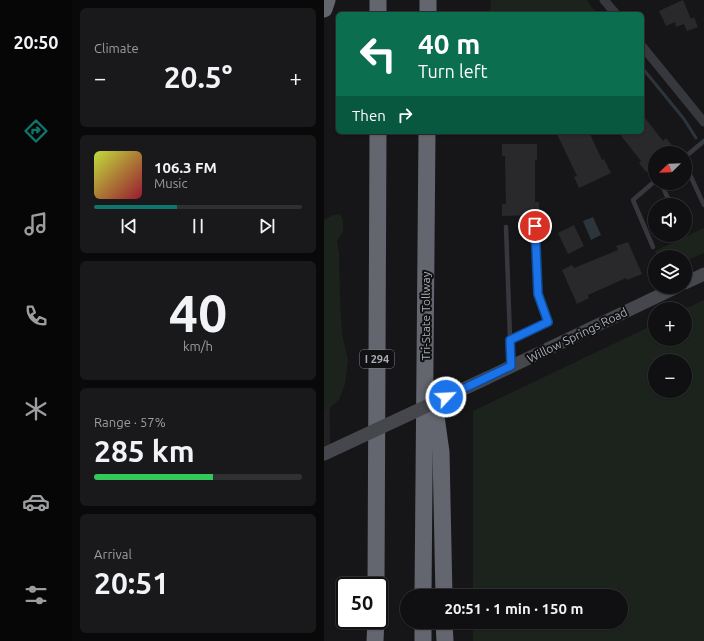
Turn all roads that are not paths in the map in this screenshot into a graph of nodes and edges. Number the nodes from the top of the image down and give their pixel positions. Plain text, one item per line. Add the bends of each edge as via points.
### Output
1 (326, 0) edge
2 (378, 0) edge
3 (428, 0) edge
4 (604, 0) edge
5 (324, 9) edge
6 (378, 12) edge
7 (428, 12) edge
8 (614, 12) edge
9 (644, 48) edge
10 (704, 122) edge
11 (378, 134) edge
12 (427, 134) edge
13 (704, 141) edge
14 (692, 151) edge
15 (692, 179) edge
16 (648, 187) edge
17 (704, 205) edge
18 (535, 226) dead end
19 (506, 227) dead end
20 (653, 247) dead end
21 (704, 274) edge
22 (692, 280) edge
23 (662, 294) edge
24 (425, 336) junction
25 (510, 340) junction
26 (511, 366) junction
27 (324, 454) edge
28 (376, 577) edge
29 (423, 589) edge
30 (444, 589) edge
31 (376, 629) edge
32 (423, 629) edge
33 (444, 629) edge
34 (375, 641) edge
35 (423, 641) edge
36 (445, 641) edge

1 - 5 highway
2 - 6 highway
3 - 7 highway
4 - 8 street
9 - 10 street
11 - 28 highway, I 294
12 - 24 highway, Tri-State Tollway
13 - 14 lane
15 - 17 lane
16 - 20 lane via 632,200
18 - 25 lane via 538,294 548,322
19 - 25 lane
21 - 22 main road
23 - 26 main road, Willow Springs Road
24 - 29 highway, Tri-State Tollway
24 - 30 highway via 441,452
25 - 26 lane
26 - 27 main road, Willow Springs Road, bridge
31 - 34 highway
32 - 35 highway
33 - 36 highway

